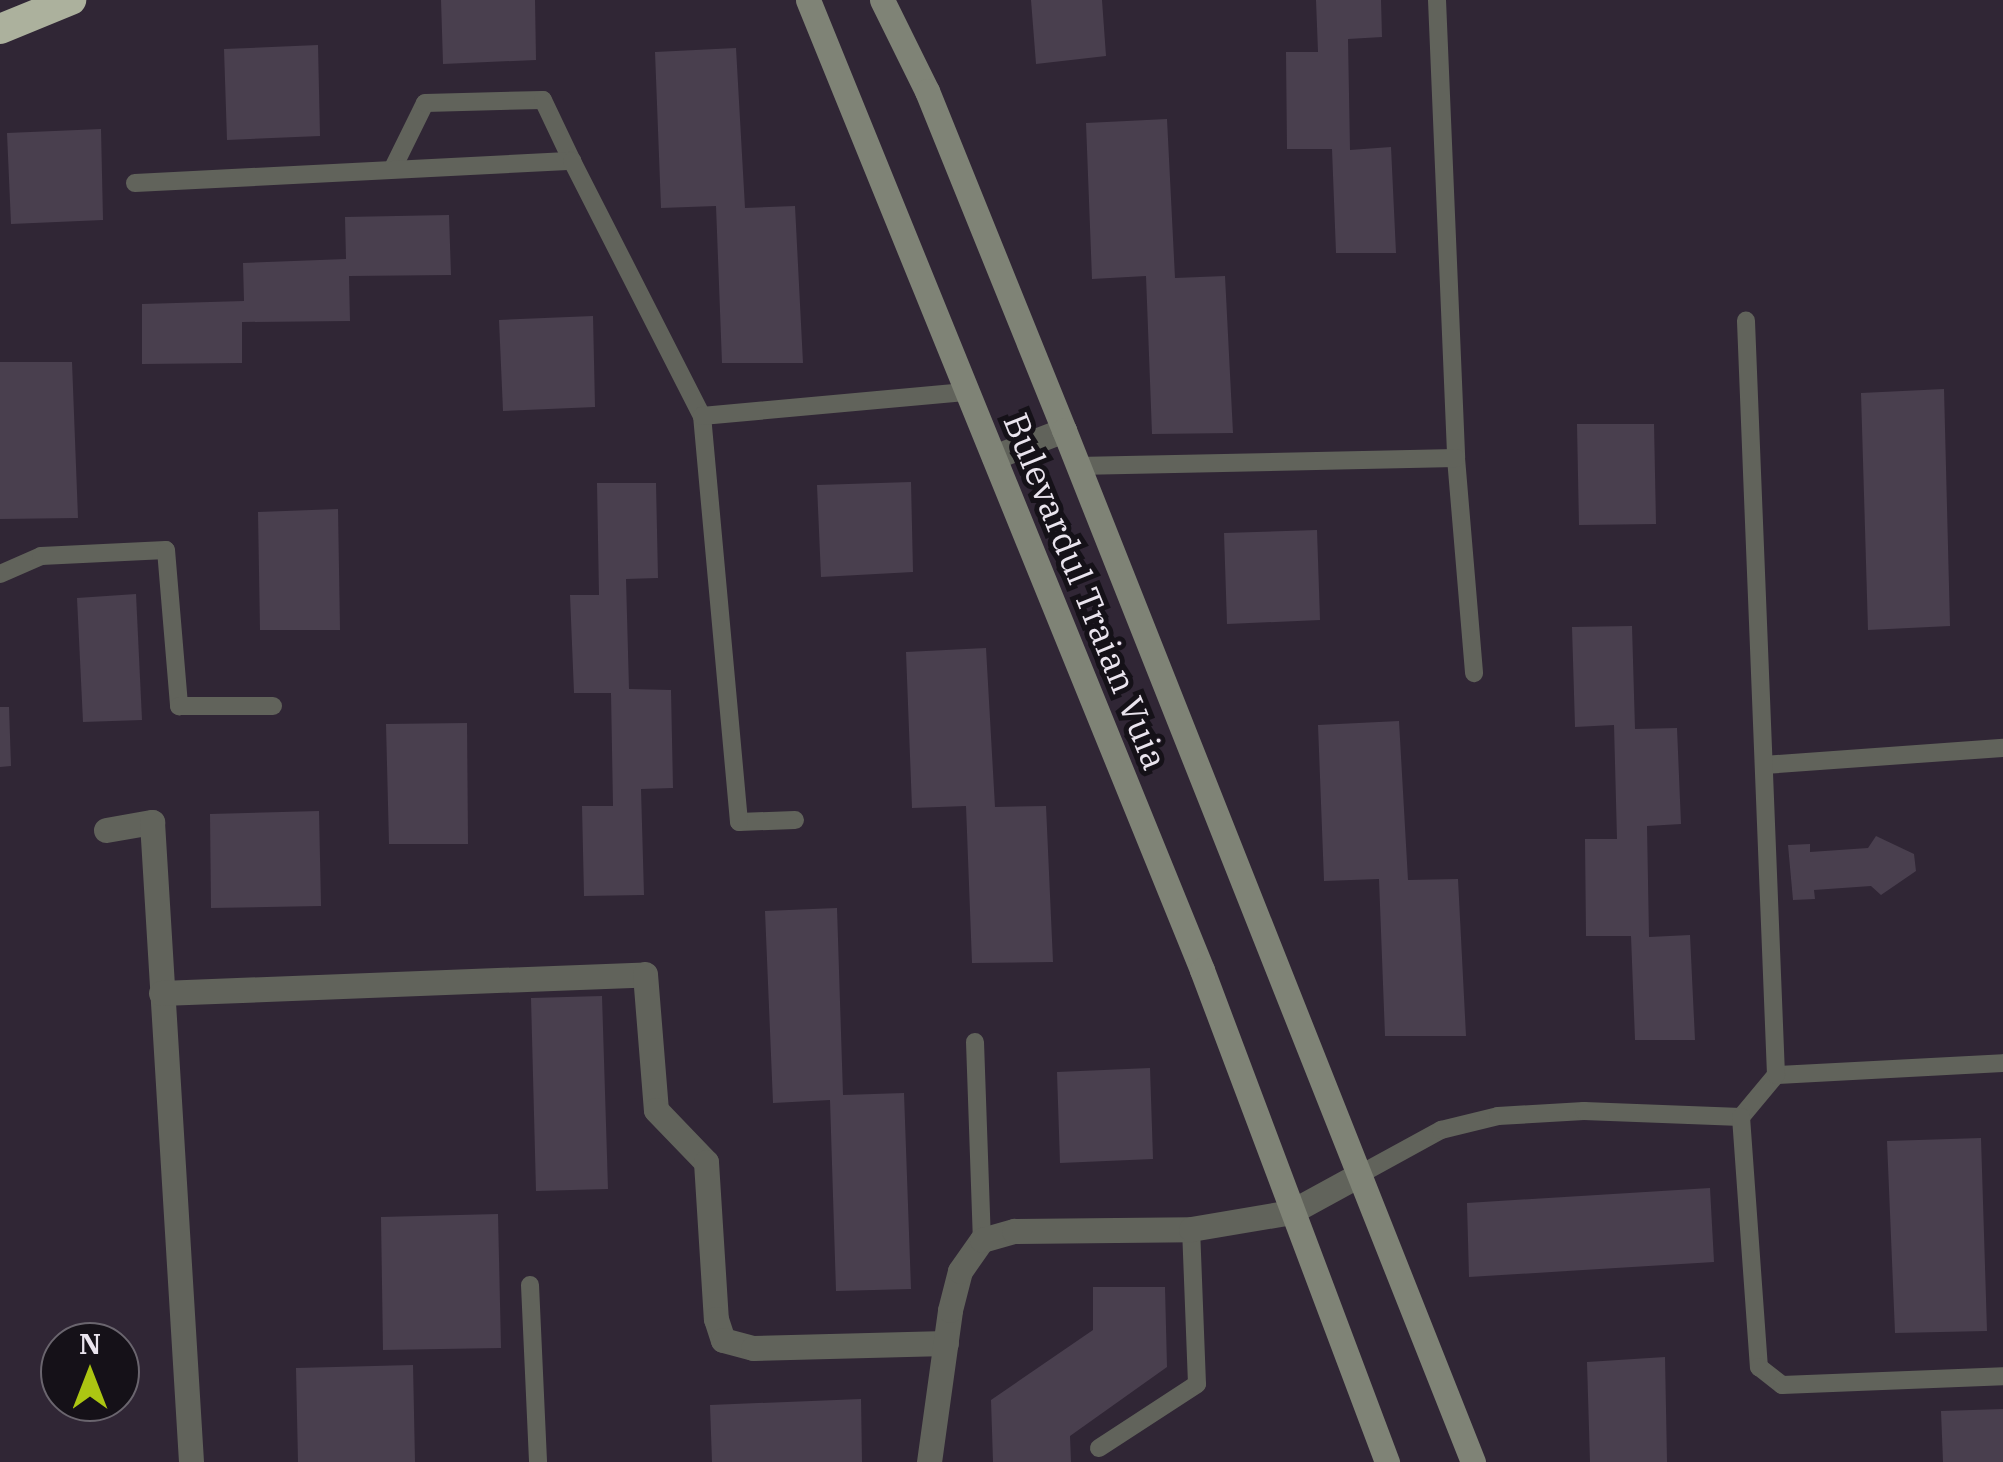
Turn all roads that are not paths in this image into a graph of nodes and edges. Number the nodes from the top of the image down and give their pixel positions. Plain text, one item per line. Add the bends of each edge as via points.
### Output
1 (71, 0) edge
2 (808, 0) edge
3 (882, 0) edge
4 (1437, 0) edge
5 (0, 29) edge
6 (572, 161) junction
7 (394, 166) junction
8 (135, 183) dead end
9 (1746, 321) dead end
10 (968, 392) junction
11 (702, 416) junction
12 (1064, 430) junction
13 (994, 457) junction
14 (1456, 458) junction
15 (1077, 466) junction
16 (0, 574) edge
17 (1474, 673) dead end
18 (273, 706) dead end
19 (2003, 748) edge
20 (1764, 765) junction
21 (795, 820) dead end
22 (106, 830) dead end
23 (161, 993) junction
24 (975, 1042) dead end
25 (2003, 1063) edge
26 (1776, 1075) junction
27 (1741, 1117) junction
28 (1357, 1176) junction
29 (1290, 1212) junction
30 (1190, 1228) junction
31 (982, 1240) junction
32 (530, 1285) dead end
33 (946, 1343) junction
34 (2003, 1376) edge
35 (1099, 1448) dead end
36 (191, 1462) edge
37 (538, 1462) edge
38 (929, 1462) edge
39 (1387, 1462) edge
40 (1473, 1462) edge

1 - 5 highway
2 - 10 main road, Bulevardul Traian Vuia
3 - 12 main road, Bulevardul Traian Vuia via 927,91
4 - 14 lane
6 - 7 lane
6 - 7 lane via 543,100 426,103
6 - 11 lane
7 - 8 lane
9 - 20 lane
10 - 11 lane
10 - 13 main road, Bulevardul Traian Vuia
11 - 21 lane via 739,822
12 - 13 street
12 - 15 main road, Bulevardul Traian Vuia
13 - 29 main road, Bulevardul Traian Vuia via 1202,970
14 - 15 lane
14 - 17 lane
15 - 28 main road, Bulevardul Traian Vuia
16 - 18 lane via 42,556 166,550 179,706
19 - 20 lane
20 - 26 lane
22 - 23 street via 152,822
23 - 33 street via 645,974 656,1110 706,1162 723,1340 753,1348
23 - 36 street
24 - 31 lane
25 - 26 lane
26 - 27 lane
27 - 28 lane via 1584,1110 1498,1116 1441,1130
27 - 34 lane via 1759,1366 1782,1385
28 - 29 street
28 - 40 main road, Bulevardul Traian Vuia
29 - 30 street
29 - 39 main road, Bulevardul Traian Vuia
30 - 31 street via 1014,1232
30 - 35 lane via 1196,1384
31 - 33 street via 960,1271
32 - 37 lane
33 - 38 street

